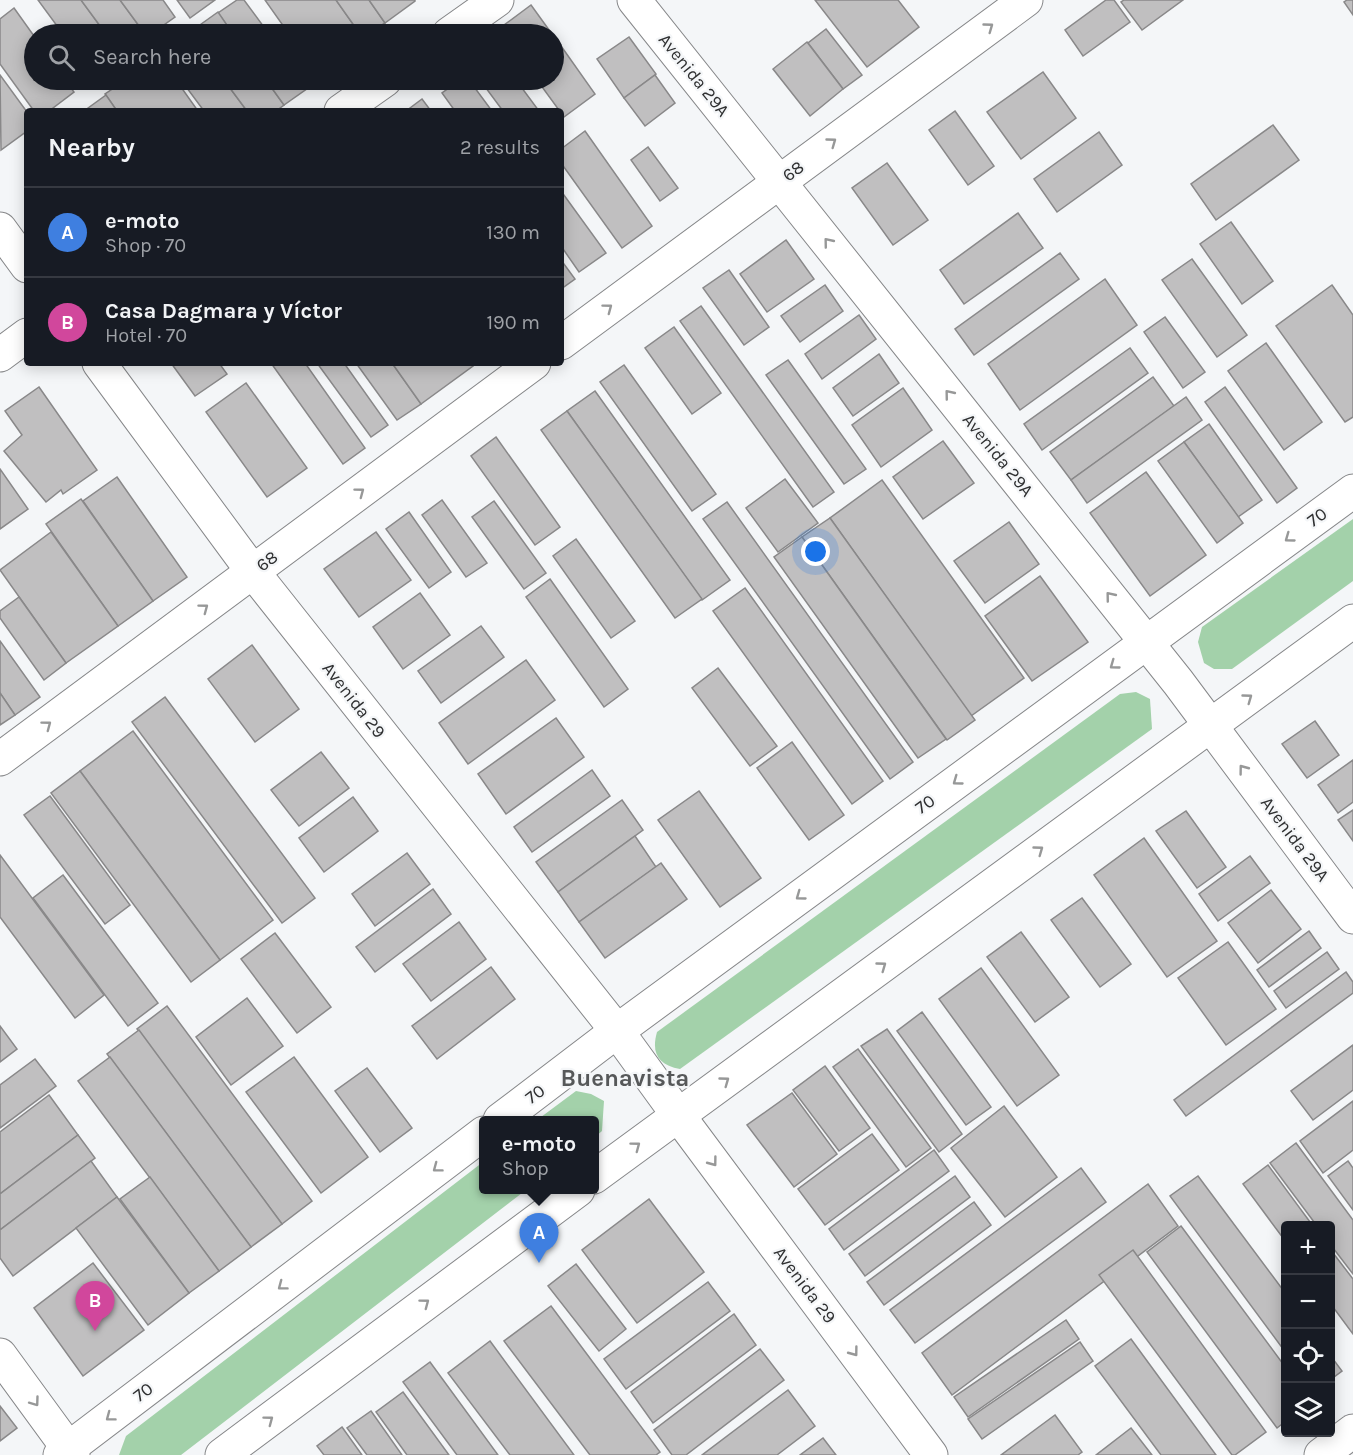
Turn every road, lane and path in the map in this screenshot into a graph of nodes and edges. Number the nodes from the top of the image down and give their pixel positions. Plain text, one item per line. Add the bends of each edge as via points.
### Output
1 (497, 0) edge
2 (633, 0) edge
3 (1026, 0) edge
4 (463, 24) edge
5 (371, 90) edge
6 (345, 108) edge
7 (780, 181) junction
8 (0, 229) edge
9 (24, 262) edge
10 (24, 337) edge
11 (564, 341) edge
12 (0, 355) edge
13 (101, 366) edge
14 (530, 366) edge
15 (1353, 491) edge
16 (253, 572) junction
17 (1353, 621) edge
18 (1146, 642) junction
19 (1211, 725) junction
20 (0, 759) edge
21 (1353, 917) edge
22 (617, 1031) junction
23 (678, 1115) junction
24 (505, 1116) edge
25 (479, 1136) edge
26 (599, 1173) edge
27 (573, 1194) edge
28 (0, 1355) edge
29 (1353, 1431) edge
30 (67, 1453) edge
31 (222, 1455) edge
32 (931, 1455) edge
33 (1321, 1455) edge

1 - 4 street
2 - 7 street, Avenida 29A
7 -> 3 street, 68
5 - 6 street
11 -> 7 street, 68
18 -> 7 street, Avenida 29A
8 - 9 street
10 - 12 street
13 - 16 street, Avenida 29
16 -> 14 street, 68
15 -> 18 street, 70
20 -> 16 street, 68
16 - 22 street, Avenida 29
19 -> 17 street
18 - 19 street, Avenida 29A
18 -> 22 street, 70
21 -> 19 street, Avenida 29A
23 -> 19 street
22 - 23 street, Avenida 29
22 - 24 street, 70
26 -> 23 street
23 -> 32 street, Avenida 29
25 -> 30 street, 70
31 -> 27 street
28 -> 30 street
29 - 33 street

